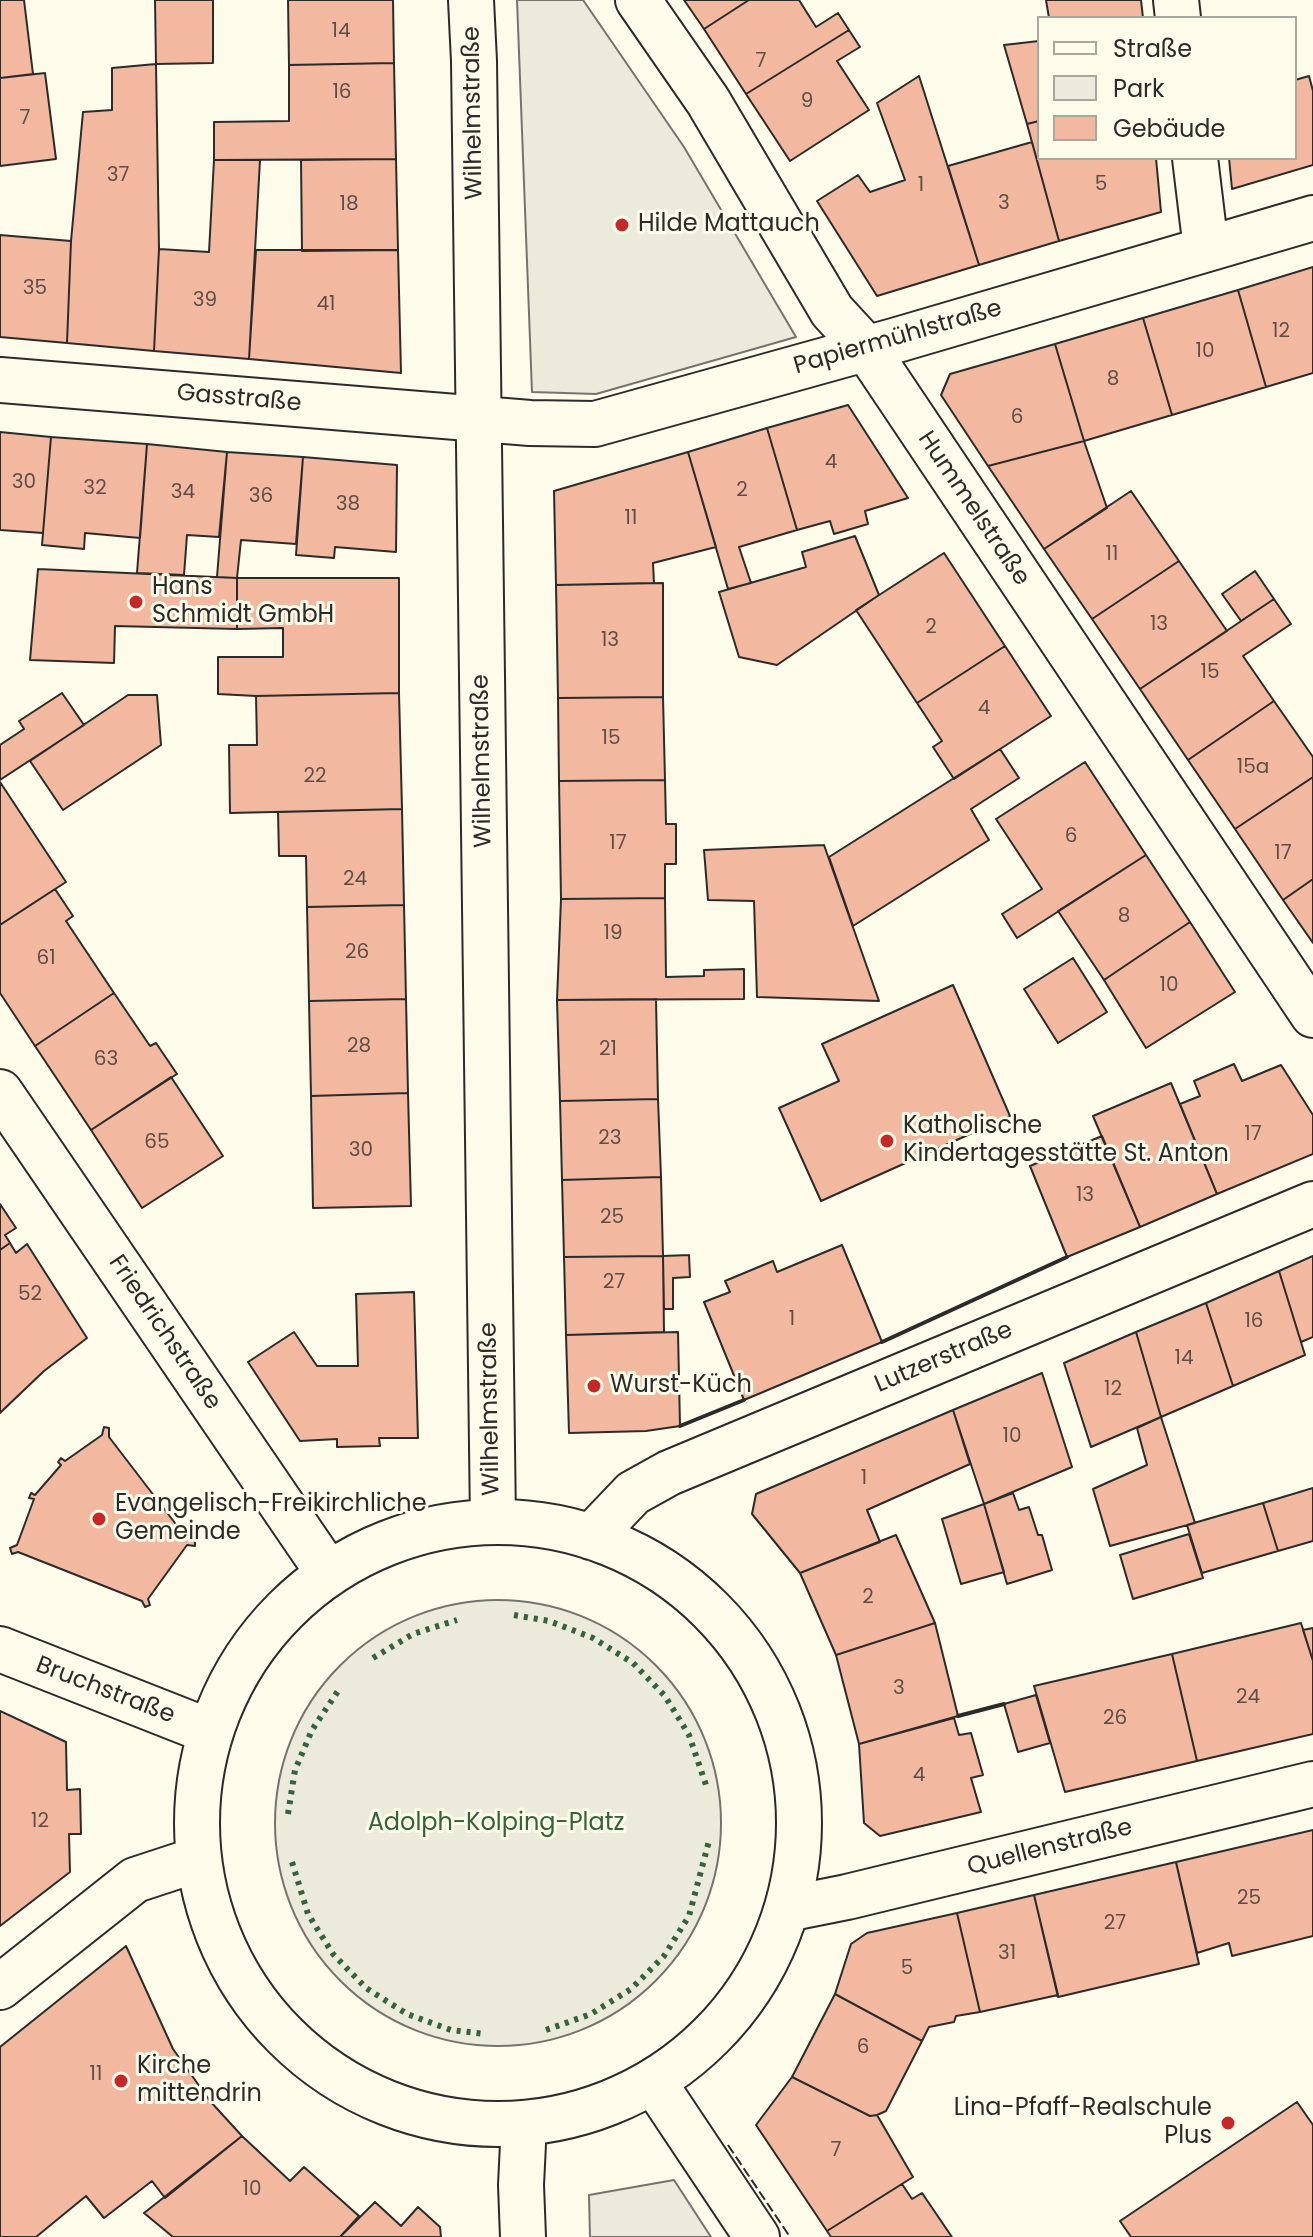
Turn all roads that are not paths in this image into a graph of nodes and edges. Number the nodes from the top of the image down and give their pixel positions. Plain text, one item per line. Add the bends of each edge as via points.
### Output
1 (471, 0) edge
2 (638, 0) edge
3 (1195, 160) edge
4 (1313, 218) edge
5 (1206, 249) junction
6 (866, 348) junction
7 (0, 380) edge
8 (479, 418) junction
9 (1313, 1015) edge
10 (0, 1092) edge
11 (1313, 1204) edge
12 (493, 1522) junction
13 (591, 1537) junction
14 (329, 1574) junction
15 (0, 1649) edge
16 (211, 1732) junction
17 (1313, 1784) edge
18 (199, 1859) junction
19 (787, 1909) junction
20 (0, 1987) edge
21 (653, 2081) junction
22 (524, 2123) junction
23 (523, 2237) edge
24 (757, 2237) edge

1 - 8 street, Wilhelmstraße
2 - 6 street, Hummelstraße via 708,101 832,311
3 - 5 street
4 - 5 street, Papiermühlstraße
5 - 6 street, Papiermühlstraße
6 - 8 street, Papiermühlstraße via 595,424
6 - 9 street, Hummelstraße
7 - 8 street, Gasstraße
8 - 12 street, Wilhelmstraße
10 - 14 street, Friedrichstraße
11 - 13 street, Lutzerstraße via 669,1473 633,1493
12 - 13 street via 543,1525
12 - 14 street via 416,1534 360,1555
13 - 19 street via 675,1578 741,1643 765,1683 784,1726 795,1771 797,1864
14 - 16 street via 289,1606 257,1644
15 - 16 street, Bruchstraße
16 - 18 street via 198,1795
17 - 19 street, Quellenstraße
18 - 20 street via 135,1880
18 - 22 street via 208,1905 246,1988 274,2025 308,2056 346,2083 432,2117
19 - 21 street via 759,1973 740,2001 687,2057
21 - 22 street via 591,2109
21 - 24 street
22 - 23 street

